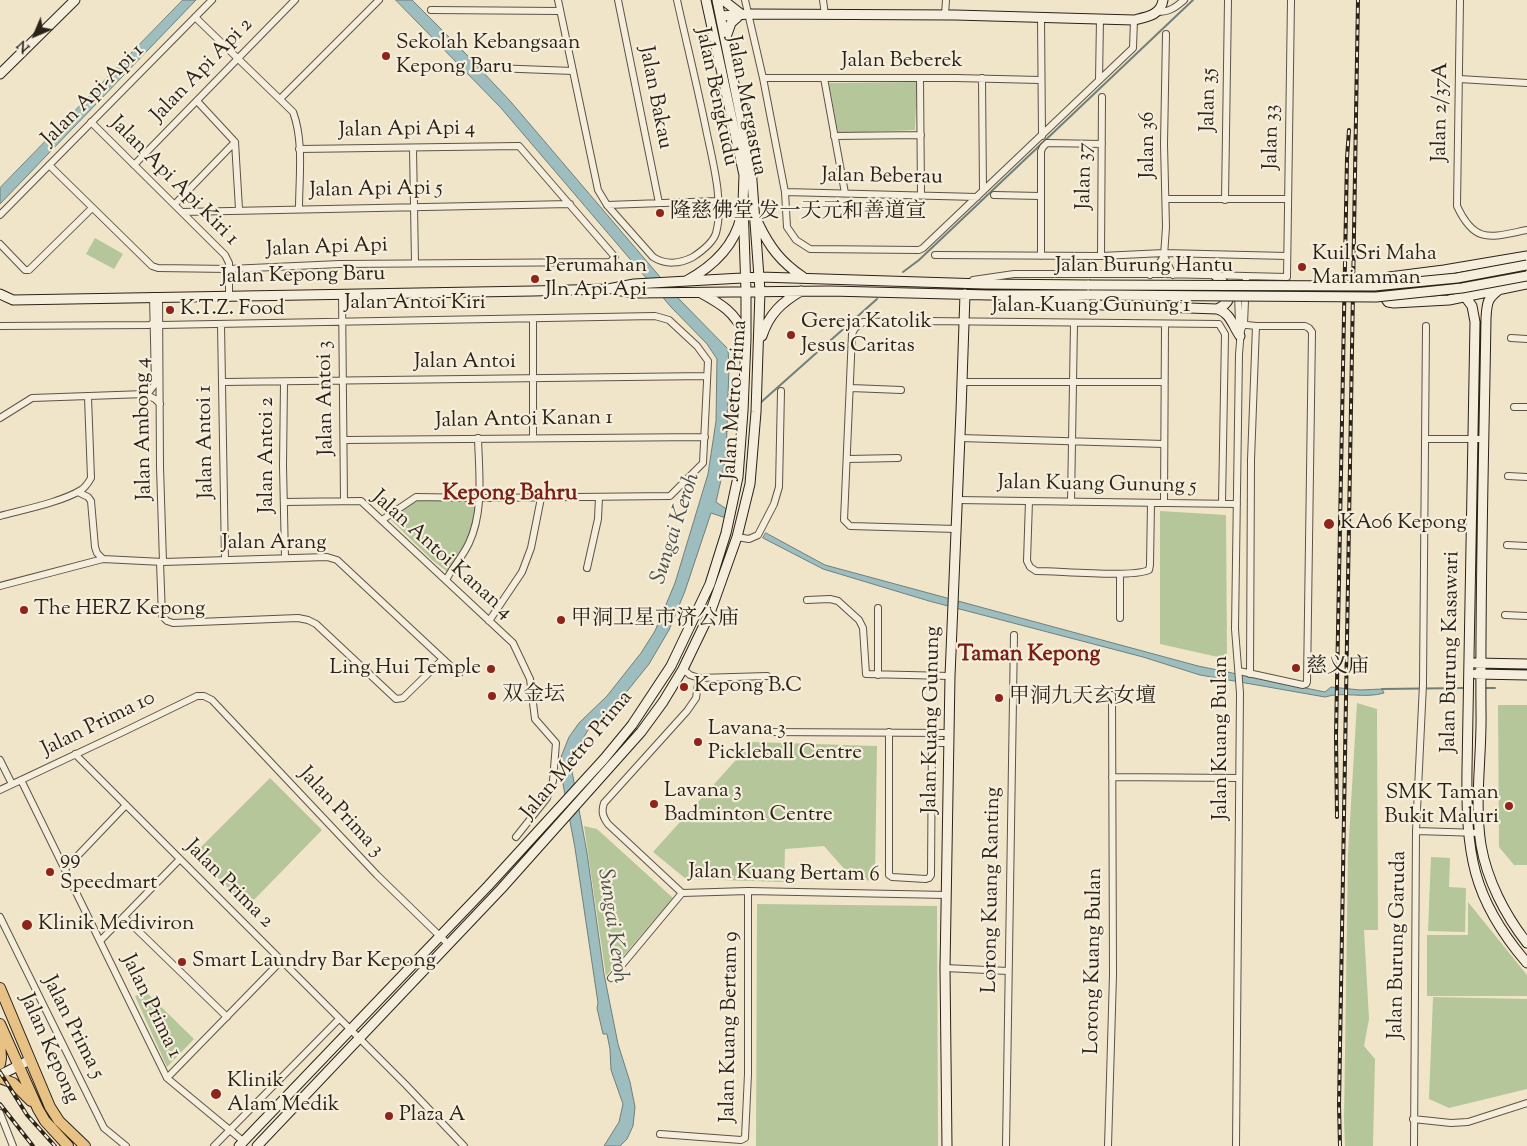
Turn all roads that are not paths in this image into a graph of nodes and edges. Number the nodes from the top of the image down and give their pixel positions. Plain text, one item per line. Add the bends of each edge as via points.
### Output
1 (75, 0) edge
2 (212, 0) edge
3 (295, 0) edge
4 (379, 0) edge
5 (558, 0) edge
6 (618, 0) edge
7 (677, 0) edge
8 (707, 0) edge
9 (717, 0) edge
10 (723, 0) edge
11 (745, 0) edge
12 (823, 0) edge
13 (946, 0) edge
14 (1163, 0) edge
15 (1184, 0) edge
16 (1228, 0) edge
17 (1291, 0) edge
18 (1460, 0) edge
19 (431, 10) dead end
20 (560, 11) junction
21 (1157, 12) junction
22 (745, 14) junction
23 (825, 15) junction
24 (946, 15) junction
25 (721, 16) junction
26 (195, 17) junction
27 (1041, 17) junction
28 (1100, 19) junction
29 (1134, 20) junction
30 (713, 30) junction
31 (1166, 34) dead end
32 (726, 38) junction
33 (238, 59) junction
34 (486, 66) dead end
35 (573, 71) junction
36 (0, 74) edge
37 (763, 78) junction
38 (824, 78) junction
39 (920, 78) junction
40 (982, 78) junction
41 (1459, 79) junction
42 (1040, 80) junction
43 (1099, 80) junction
44 (1527, 83) edge
45 (1102, 97) dead end
46 (280, 99) junction
47 (197, 101) junction
48 (90, 122) junction
49 (920, 135) junction
50 (834, 136) junction
51 (1042, 136) junction
52 (235, 142) junction
53 (1102, 144) junction
54 (413, 148) junction
55 (298, 149) junction
56 (49, 165) junction
57 (134, 166) junction
58 (983, 191) junction
59 (785, 192) junction
60 (845, 193) junction
61 (921, 194) junction
62 (994, 195) dead end
63 (1040, 196) junction
64 (977, 197) junction
65 (1166, 199) junction
66 (1288, 199) junction
67 (1225, 200) junction
68 (718, 201) junction
69 (658, 203) junction
70 (175, 204) junction
71 (570, 204) junction
72 (743, 204) junction
73 (607, 205) junction
74 (413, 207) junction
75 (92, 208) junction
76 (299, 209) junction
77 (239, 210) junction
78 (182, 212) junction
79 (0, 215) edge
80 (756, 218) junction
81 (1527, 230) edge
82 (0, 244) edge
83 (935, 255) dead end
84 (1164, 255) junction
85 (1041, 256) junction
86 (1101, 256) junction
87 (1287, 256) junction
88 (1527, 256) edge
89 (415, 263) junction
90 (1527, 265) edge
91 (229, 269) junction
92 (1150, 274) junction
93 (1173, 275) junction
94 (1216, 276) junction
95 (1527, 276) edge
96 (1242, 277) junction
97 (746, 278) junction
98 (760, 278) junction
99 (804, 278) junction
100 (681, 282) junction
101 (958, 282) junction
102 (1527, 284) edge
103 (635, 288) junction
104 (1500, 289) junction
105 (1089, 290) junction
106 (760, 291) junction
107 (802, 291) junction
108 (700, 292) junction
109 (746, 292) junction
110 (0, 294) edge
111 (342, 294) junction
112 (965, 294) junction
113 (989, 295) junction
114 (156, 296) junction
115 (229, 296) junction
116 (1466, 298) junction
117 (1217, 309) junction
118 (533, 319) junction
119 (343, 320) junction
120 (963, 322) junction
121 (157, 323) junction
122 (1074, 323) junction
123 (221, 324) junction
124 (1165, 324) junction
125 (0, 326) edge
126 (1426, 326) dead end
127 (1245, 327) junction
128 (1510, 338) dead end
129 (1527, 338) edge
130 (746, 339) junction
131 (759, 346) junction
132 (707, 376) junction
133 (343, 380) junction
134 (533, 380) junction
135 (223, 382) junction
136 (284, 382) junction
137 (961, 382) junction
138 (1072, 382) junction
139 (1164, 382) junction
140 (851, 388) junction
141 (902, 390) dead end
142 (781, 391) dead end
143 (145, 394) junction
144 (88, 397) junction
145 (160, 404) junction
146 (1514, 407) dead end
147 (1527, 407) edge
148 (0, 418) edge
149 (705, 437) junction
150 (478, 438) junction
151 (533, 438) junction
152 (960, 438) junction
153 (1473, 438) junction
154 (1425, 439) junction
155 (1484, 439) junction
156 (344, 440) junction
157 (1072, 442) junction
158 (1164, 444) junction
159 (898, 458) dead end
160 (848, 459) junction
161 (1508, 476) dead end
162 (1527, 477) edge
163 (78, 492) junction
164 (599, 497) junction
165 (480, 498) junction
166 (541, 498) junction
167 (957, 500) junction
168 (344, 501) junction
169 (1029, 501) junction
170 (284, 502) junction
171 (1071, 502) junction
172 (1151, 502) junction
173 (1164, 503) junction
174 (1222, 503) junction
175 (1237, 504) junction
176 (0, 516) edge
177 (382, 520) junction
178 (956, 529) junction
179 (736, 537) junction
180 (1506, 545) dead end
181 (1527, 546) edge
182 (285, 558) junction
183 (103, 559) junction
184 (225, 560) junction
185 (161, 562) junction
186 (586, 568) dead end
187 (1120, 574) junction
188 (446, 580) junction
189 (0, 586) edge
190 (807, 600) dead end
191 (878, 608) dead end
192 (1505, 615) dead end
193 (1527, 616) edge
194 (1120, 618) dead end
195 (489, 620) junction
196 (1014, 635) dead end
197 (443, 659) junction
198 (1468, 663) junction
199 (1480, 663) junction
200 (1527, 664) edge
201 (683, 669) junction
202 (1239, 672) junction
203 (459, 674) dead end
204 (1250, 674) junction
205 (878, 675) junction
206 (1527, 675) edge
207 (768, 676) dead end
208 (950, 676) junction
209 (699, 678) junction
210 (1468, 679) junction
211 (1480, 679) junction
212 (1112, 695) dead end
213 (212, 700) joint
214 (763, 732) dead end
215 (889, 732) junction
216 (932, 733) junction
217 (950, 733) junction
218 (932, 743) junction
219 (950, 743) junction
220 (75, 754) junction
221 (0, 760) edge
222 (1112, 777) junction
223 (1239, 778) junction
224 (21, 780) junction
225 (12, 784) junction
226 (0, 790) edge
227 (126, 805) junction
228 (1416, 830) junction
229 (1468, 832) junction
230 (1480, 833) junction
231 (516, 837) dead end
232 (180, 859) junction
233 (65, 869) junction
234 (748, 891) junction
235 (682, 892) junction
236 (946, 895) junction
237 (0, 916) edge
238 (124, 917) junction
239 (440, 936) junction
240 (100, 941) junction
241 (1527, 943) edge
242 (449, 945) junction
243 (281, 961) junction
244 (1527, 963) edge
245 (945, 968) junction
246 (1008, 972) junction
247 (611, 978) dead end
248 (0, 988) edge
249 (226, 1017) junction
250 (339, 1019) junction
251 (0, 1024) edge
252 (350, 1030) junction
253 (359, 1038) junction
254 (0, 1040) edge
255 (30, 1060) junction
256 (0, 1064) edge
257 (18, 1066) junction
258 (0, 1077) edge
259 (166, 1078) junction
260 (1527, 1103) edge
261 (38, 1110) junction
262 (0, 1113) edge
263 (1413, 1118) junction
264 (230, 1130) junction
265 (660, 1134) dead end
266 (241, 1144) edge
267 (13, 1146) edge
268 (68, 1146) edge
269 (84, 1146) edge
270 (126, 1146) edge
271 (214, 1146) edge
272 (257, 1146) edge
273 (464, 1146) edge
274 (947, 1146) edge
275 (1006, 1146) edge
276 (1108, 1146) edge
277 (1236, 1146) edge
278 (1414, 1146) edge

1 - 36 main road
2 - 26 street, Jalan Api-Api 1
3 - 33 street, Jalan Api Api 2
4 - 46 street
5 - 20 street, Jalan Bengkudu
6 - 69 street, Jalan Bakau
7 - 68 street, Jalan Bengkudu via 706,128
8 - 25 main road
8 - 30 main road, Jalan Mergastua
9 - 25 main road, Jalan Mergastua
10 - 22 main road
11 - 22 street
12 - 23 street
13 - 24 street
14 - 21 main road
15 - 21 street via 1166,12
16 - 67 street, Jalan 35
17 - 66 street, Jalan 33
18 - 41 street, Jalan 2/37A
19 - 20 street
20 - 35 street, Jalan Bengkudu
21 - 29 main road
22 - 23 main road
22 - 25 main road
22 - 32 main road via 731,23
22 - 37 street
23 - 24 main road
24 - 27 main road
25 - 30 main road
25 - 32 main road, Jalan Mergastua
26 - 33 street
26 - 48 street, Jalan Api-Api 1
27 - 28 main road
27 - 42 street
28 - 29 main road
28 - 43 street
29 - 43 street via 1133,48
30 - 72 main road, Jalan Mergastua via 742,159
31 - 65 street, Jalan 36
32 - 80 main road, Jalan Mergastua via 751,166
33 - 46 street
33 - 47 street, Jalan Api Api 2
34 - 35 street
35 - 73 street, Jalan Bengkudu via 598,190
37 - 38 street, Jalan Beberek
37 - 59 street
38 - 39 street, Jalan Beberek
38 - 50 street
39 - 40 street, Jalan Beberek
39 - 49 street
40 - 42 street, Jalan Beberek
40 - 58 street
41 - 44 street
41 - 81 street, Jalan 2/37A via 1457,206 1465,223 1478,233 1490,237
42 - 51 street
43 - 51 street
45 - 53 street, Jalan 37
46 - 55 street via 296,121
47 - 52 street
47 - 57 street, Jalan Api Api 2
48 - 56 street, Jalan Api-Api 1
48 - 57 street, Jalan Api Api Kiri 1
49 - 50 street
49 - 61 street
50 - 60 street
51 - 58 street
52 - 70 street
52 - 77 street
53 - 63 street via 1047,143 1043,146
53 - 86 street, Jalan 37
54 - 55 street, Jalan Api Api 4
54 - 71 street, Jalan Api Api 4 via 516,146
54 - 74 street
55 - 76 street
56 - 75 street, Jalan Api Api
56 - 79 street, Jalan Api-Api 1
57 - 70 street, Jalan Api Api Kiri 1
58 - 64 street
59 - 60 street, Jalan Beberau
59 - 64 street via 787,227 796,240 810,249 919,250
60 - 61 street, Jalan Beberau
61 - 64 street, Jalan Beberau
62 - 63 street
63 - 85 street
65 - 67 street
65 - 84 street, Jalan 36
66 - 67 street
66 - 87 street, Jalan 33
68 - 69 street
68 - 73 street, Jalan Bengkudu via 713,239 699,253 676,262 660,262 653,258
69 - 73 street
70 - 78 street, Jalan Api Api Kiri 1
71 - 74 street, Jalan Api Api 5
71 - 89 street, Jalan Api Api via 615,256 610,262
72 - 97 main road, Jalan Mergastua
72 - 100 main road via 736,232 723,253 704,270
74 - 76 street, Jalan Api Api 5
74 - 89 street
75 - 82 street via 29,270 25,270
75 - 91 street, Jalan Api Api via 152,266
76 - 77 street, Jalan Api Api 5
77 - 78 street, Jalan Api Api 5
78 - 91 street, Jalan Api Api Kiri 1 via 226,255
80 - 98 main road, Jalan Mergastua
80 - 99 main road via 768,244
83 - 85 street
84 - 86 street
84 - 87 street
84 - 92 street
84 - 93 street, Jalan 36
85 - 86 street
87 - 96 street, Jalan 33 via 1288,275 1285,278
88 - 116 main road via 1389,277 1384,281 1388,302
89 - 91 street, Jalan Api Api
90 - 105 main road, Jalan Burung Hantu, bridge via 1457,278 1374,286
91 - 115 street, Jalan Api Api Kiri 1
92 - 93 street
92 - 101 street via 1014,274
93 - 94 street
94 - 96 street
94 - 117 main road via 1229,291 1226,303
95 - 105 main road, Jalan Burung Hantu, bridge via 1462,288 1376,298
96 - 127 street, Jalan Kuang Bulan
96 - 127 street
97 - 98 main road, Jalan Burung Hantu
97 - 100 main road, Jalan Kepong Baru
97 - 109 main road, Jalan Mergastua
98 - 99 main road, Jalan Burung Hantu
98 - 106 main road, Jalan Metro Prima
99 - 101 main road, Jalan Burung Hantu
100 - 103 main road, Jalan Kepong Baru
101 - 105 main road, Jalan Burung Hantu
102 - 104 main road
103 - 108 main road, Jalan Kepong Baru
103 - 111 main road, Jalan Kepong Baru
104 - 116 main road
104 - 155 main road, Jalan Burung Kasawari via 1487,304
105 - 113 main road, Jalan Burung Hantu
106 - 107 main road, Jalan Burung Hantu
106 - 109 main road, Jalan Burung Hantu
106 - 131 main road, Jalan Metro Prima
107 - 112 main road, Jalan Burung Hantu
107 - 131 main road via 771,314
108 - 109 main road, Jalan Kepong Baru
108 - 130 main road via 733,314
109 - 130 main road, Jalan Metro Prima
110 - 114 main road, Jalan Kepong Baru via 13,300
111 - 115 main road, Jalan Kepong Baru
111 - 119 street, Jalan Antoi 3
112 - 113 main road, Jalan Burung Hantu
112 - 120 main road, Jalan Kuang Gunung
113 - 117 main road via 1020,302
114 - 115 main road, Jalan Kepong Baru
114 - 121 street, Jalan Ambong 4
116 - 153 main road, Jalan Burung Kasawari via 1472,306 1475,322
117 - 127 main road
118 - 119 street, Jalan Antoi Kiri
118 - 132 street, Jalan Antoi Kiri via 655,316 669,320 708,361
118 - 134 street
119 - 123 street, Jalan Antoi Kiri
119 - 133 street, Jalan Antoi 3
120 - 122 street, Jalan Kuang Gunung 1
120 - 137 main road, Jalan Kuang Gunung
120 - 140 street, Jalan Kuang Gunung 1 via 863,322 852,334
121 - 123 street, Jalan Antoi Kiri
121 - 125 street, Jalan Antoi Kiri via 149,326
121 - 143 street, Jalan Ambong 4 via 155,381
121 - 145 street, Jalan Ambong 4
122 - 124 street, Jalan Kuang Gunung 1
122 - 138 street
123 - 135 street, Jalan Antoi 1
124 - 139 street
124 - 174 street, Jalan Kuang Gunung 1 via 1219,324 1225,334
126 - 154 street, Jalan Burung Garuda
127 - 175 street, Jalan Kuang Bulan
127 - 204 street via 1251,460
127 - 204 street via 1306,326 1312,332 1307,682 1302,685
128 - 129 street
130 - 239 main road, Jalan Metro Prima via 738,477 726,533 710,584 671,666 632,725 604,759
131 - 179 main road, Jalan Metro Prima via 750,484
132 - 134 street, Jalan Antoi
132 - 149 street
133 - 134 street, Jalan Antoi
133 - 136 street, Jalan Antoi
133 - 156 street, Jalan Antoi 3
134 - 151 street
135 - 136 street, Jalan Antoi
135 - 184 street, Jalan Antoi 1
136 - 170 street, Jalan Antoi 2
137 - 138 street
137 - 152 main road, Jalan Kuang Gunung
138 - 139 street
138 - 157 street
139 - 158 street
140 - 141 street
140 - 160 street, Jalan Kuang Gunung 1
142 - 179 street via 776,497 758,535 749,539
143 - 144 street
143 - 145 street
144 - 148 street via 32,398
144 - 163 street via 91,478
145 - 185 street, Jalan Ambong 4
146 - 147 street
149 - 151 street, Jalan Antoi Kanan 1
149 - 164 street via 703,463 670,496
150 - 151 street, Jalan Antoi Kanan 1
150 - 156 street, Jalan Antoi Kanan 1
150 - 165 street
152 - 157 street
152 - 167 main road, Jalan Kuang Gunung
153 - 154 street
153 - 155 street
153 - 198 main road, Jalan Burung Kasawari
154 - 228 street, Jalan Burung Garuda via 1423,684
155 - 199 main road, Jalan Burung Kasawari
156 - 168 street, Jalan Antoi 3
157 - 158 street
157 - 171 street
158 - 173 street
159 - 160 street
160 - 178 street, Jalan Kuang Gunung 1 via 844,520 850,526
161 - 162 street
163 - 176 street
163 - 183 street via 91,501 94,547
164 - 166 street
164 - 186 street via 598,520
165 - 166 street
165 - 177 street via 416,497
165 - 188 street via 468,545
166 - 195 street via 531,548 522,572
167 - 169 street, Jalan Kuang Gunung 5
167 - 178 main road, Jalan Kuang Gunung
168 - 170 street, Jalan Antoi Kanan 4
168 - 177 street, Jalan Antoi Kanan 4 via 361,501
169 - 171 street, Jalan Kuang Gunung 5
169 - 187 street via 1027,560 1030,567 1036,571
170 - 182 street, Jalan Antoi 2
171 - 172 street, Jalan Kuang Gunung 5
172 - 173 street, Jalan Kuang Gunung 5
172 - 187 street via 1149,570
173 - 174 street, Jalan Kuang Gunung 5
174 - 175 street, Jalan Kuang Gunung 5
175 - 202 street, Jalan Kuang Bulan via 1235,629
177 - 188 street, Jalan Antoi Kanan 4
178 - 208 main road, Jalan Kuang Gunung
179 - 201 main road, Jalan Metro Prima via 710,612
180 - 181 street
182 - 184 street, Jalan Arang
182 - 197 street, Jalan Arang via 327,557 337,560
183 - 185 street, Jalan Arang
183 - 189 street, Jalan Arang
184 - 185 street, Jalan Arang
185 - 197 street, Jalan Ambong 4 via 162,616 167,621 308,620 396,699 403,698
187 - 194 street
188 - 195 street, Jalan Antoi Kanan 4
190 - 205 street via 838,601 859,620 863,628 866,674
191 - 205 street
192 - 193 street
195 - 231 street, Jalan Antoi Kanan 4 via 513,643 530,679 535,719 556,743 553,781 547,798
196 - 246 street, Lorong Kuang Ranting
197 - 203 street, Jalan Arang
198 - 199 main road
198 - 210 main road, Jalan Burung Kasawari
199 - 200 main road
199 - 211 main road, Jalan Burung Kasawari
201 - 209 street
201 - 242 main road, Jalan Metro Prima via 647,725
202 - 204 street
202 - 223 street, Jalan Kuang Bulan
205 - 208 street
206 - 211 main road
207 - 209 street
208 - 217 main road, Jalan Kuang Gunung
209 - 235 street, Jalan Kuang Bertam 6 via 696,698 687,711 602,808 608,824
210 - 211 main road
210 - 229 main road, Jalan Burung Kasawari
211 - 230 main road, Jalan Burung Kasawari
212 - 222 street, Lorong Kuang Bulan
213 - 220 street, Jalan Prima 10 via 197,696
213 - 239 street, Jalan Prima 3 via 376,875
214 - 215 street
215 - 216 street
215 - 218 street via 888,872 892,877 926,879 931,875
216 - 217 street
216 - 218 street
217 - 219 main road, Jalan Kuang Gunung
218 - 219 street
219 - 236 main road, Jalan Kuang Gunung
220 - 224 street, Jalan Prima 10
220 - 227 street, Jalan Prima 2
221 - 225 street
222 - 223 street
222 - 276 street, Lorong Kuang Bulan via 1113,975
223 - 277 street, Jalan Kuang Bulan
224 - 225 street, Jalan Prima 10
224 - 233 street, Jalan Prima 1
225 - 226 street, Jalan Prima 10
227 - 232 street, Jalan Prima 2
227 - 233 street
228 - 229 street
228 - 263 street, Jalan Burung Garuda
229 - 230 street
229 - 244 main road, Jalan Burung Kasawari via 1478,886 1507,938
230 - 241 main road, Jalan Burung Kasawari via 1484,857 1498,896
232 - 238 street
232 - 243 street, Jalan Prima 2
233 - 240 street, Jalan Prima 1
234 - 235 street, Jalan Kuang Bertam 6
234 - 236 street, Jalan Kuang Bertam 6
234 - 265 street, Jalan Kuang Bertam 9 via 745,1138
235 - 247 street
236 - 245 main road, Jalan Kuang Gunung
237 - 270 street, Jalan Prima 5 via 104,1128
238 - 240 street
238 - 249 street
239 - 242 street, Jalan Prima 3
239 - 252 main road, Jalan Metro Prima
240 - 259 street, Jalan Prima 1
242 - 253 main road, Jalan Metro Prima
243 - 249 street
243 - 250 street, Jalan Prima 2
245 - 246 street
245 - 274 main road, Jalan Kuang Gunung
246 - 275 street, Lorong Kuang Ranting
248 - 255 main road, Jalan Kepong
249 - 259 street
250 - 252 street, Jalan Prima 2
250 - 264 street
251 - 257 main road, Jalan Kepong
252 - 253 street, Jalan Prima 2
252 - 266 main road, Jalan Metro Prima
253 - 272 main road, Jalan Metro Prima
253 - 273 street, Jalan Prima 2
254 - 256 main road
255 - 257 main road
255 - 269 main road, Jalan Kepong via 50,1107
257 - 258 main road
257 - 261 main road, Jalan Kepong
258 - 261 main road via 14,1083
259 - 264 street, Jalan Prima 1
260 - 263 street via 1468,1122 1452,1124
261 - 268 main road, Jalan Kepong
262 - 267 street
263 - 278 street, Jalan Burung Garuda
264 - 266 street, Jalan Prima 1
264 - 271 street

